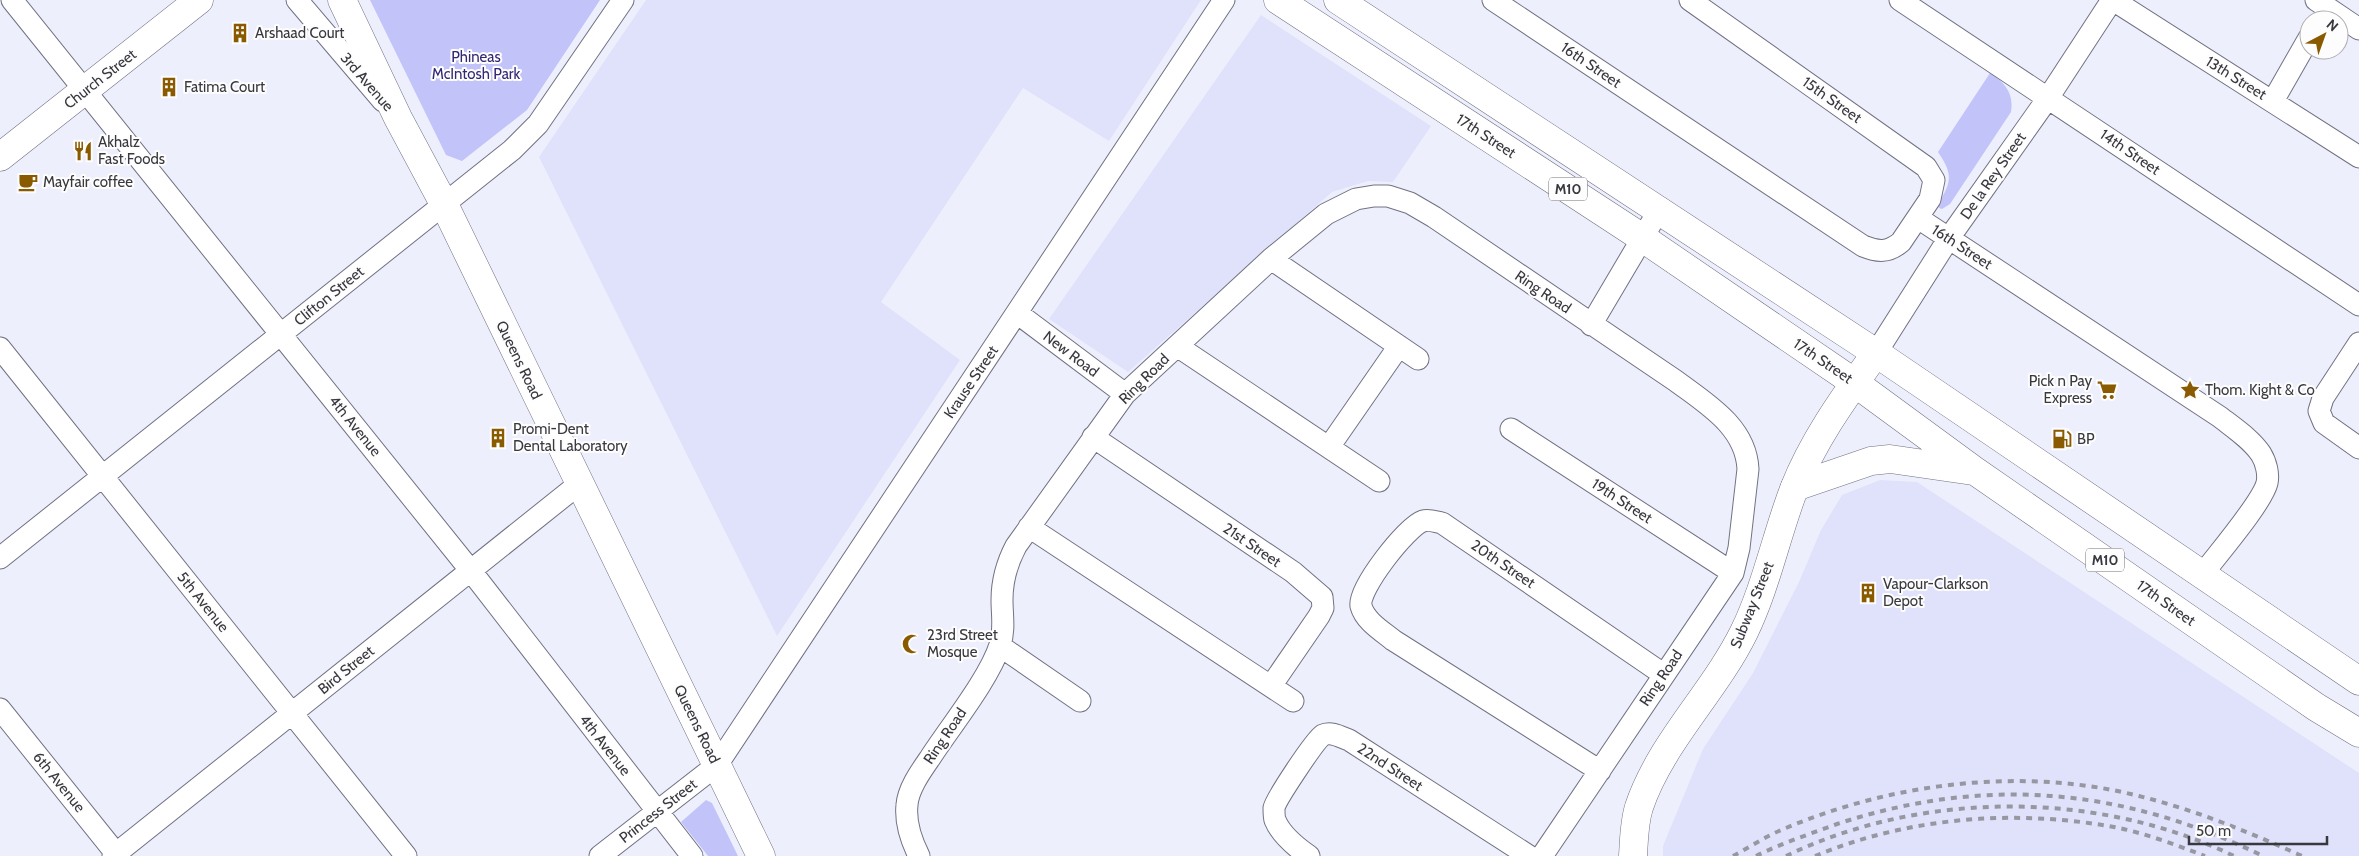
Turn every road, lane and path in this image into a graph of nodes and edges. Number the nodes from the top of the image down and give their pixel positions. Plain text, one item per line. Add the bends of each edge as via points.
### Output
1 (12, 0) edge
2 (199, 0) edge
3 (297, 0) edge
4 (342, 0) edge
5 (623, 0) edge
6 (1224, 0) edge
7 (1278, 0) edge
8 (1338, 0) edge
9 (1493, 0) edge
10 (1690, 0) edge
11 (1900, 0) edge
12 (2112, 0) edge
13 (2324, 7) edge
14 (2359, 29) edge
15 (2299, 56) edge
16 (85, 90) junction
17 (2048, 98) junction
18 (2273, 101) junction
19 (398, 118) junction
20 (0, 157) edge
21 (2359, 157) edge
22 (444, 204) junction
23 (1659, 210) junction
24 (1918, 218) junction
25 (1641, 237) junction
26 (1949, 238) junction
27 (1271, 259) junction
28 (2359, 305) edge
29 (1017, 313) junction
30 (1591, 324) junction
31 (281, 334) junction
32 (2359, 343) edge
33 (1177, 346) junction
34 (1399, 346) junction
35 (0, 348) edge
36 (1876, 353) junction
37 (1418, 359) dead end
38 (1855, 383) junction
39 (1125, 394) junction
40 (1511, 429) dead end
41 (1093, 437) junction
42 (1329, 447) junction
43 (2359, 448) edge
44 (1975, 471) junction
45 (103, 476) junction
46 (1379, 481) dead end
47 (579, 484) junction
48 (1795, 487) junction
49 (1030, 527) junction
50 (0, 558) edge
51 (471, 571) junction
52 (1733, 572) junction
53 (2202, 575) junction
54 (1000, 646) junction
55 (1664, 674) junction
56 (2359, 681) edge
57 (1271, 686) junction
58 (1080, 701) dead end
59 (1293, 701) dead end
60 (0, 709) edge
61 (292, 714) junction
62 (2359, 733) edge
63 (717, 765) junction
64 (1600, 771) junction
65 (657, 812) junction
66 (116, 855) edge
67 (406, 856) edge
68 (600, 856) edge
69 (692, 856) edge
70 (761, 856) edge
71 (919, 856) edge
72 (1309, 856) edge
73 (1529, 856) edge
74 (1542, 856) edge
75 (1633, 856) edge

1 - 16 street, 4th Avenue
2 - 16 main road, Church Street
3 - 19 street, 3rd Avenue
4 - 19 main road, Queens Road
5 - 22 street, Clifton Street via 538,124 512,150
6 - 29 street, Krause Street
7 - 25 main road, 17th Street / M10
8 - 23 main road, M10
9 - 24 street, 16th Street via 1863,246 1876,252 1895,247
10 - 24 street, 15th Street via 1926,167 1934,180 1933,191
11 - 17 street, 14th Street
12 - 17 street, De la Rey Street
12 - 18 street, 13th Street
13 - 14 street
15 - 18 street
16 - 20 main road, Church Street
16 - 31 street, 4th Avenue
17 - 26 street, De la Rey Street
17 - 28 street, 14th Street
18 - 21 street, 13th Street
19 - 22 main road, Queens Road
22 - 31 street, Clifton Street
22 - 47 main road, Queens Road
23 - 25 street
23 - 36 main road, M10
24 - 26 street, 16th Street
25 - 30 street
25 - 38 main road, 17th Street / M10
26 - 36 street, De la Rey Street
26 - 53 street, 16th Street via 2220,417 2260,454 2268,473 2267,484
27 - 30 street, Ring Road via 1338,206 1356,199 1388,196 1410,203 1434,217
27 - 33 street, Ring Road
27 - 34 street
29 - 39 street, New Road
29 - 63 street, Krause Street
30 - 52 street, Ring Road via 1709,405 1731,425 1741,441 1748,458 1748,469 1740,548
31 - 45 street, Clifton Street
31 - 51 street, 4th Avenue
32 - 43 street via 2323,398 2319,411 2324,423
33 - 39 street, Ring Road
33 - 42 street
34 - 37 street
34 - 42 street
35 - 45 street, 5th Avenue
36 - 38 main road, Subway Street
36 - 53 main road, M10
38 - 44 main road, 17th Street / M10
38 - 48 main road, Subway Street via 1822,433
39 - 41 street, Ring Road
40 - 52 street, 19th Street
41 - 49 street, Ring Road
41 - 57 street, 21st Street via 1293,572 1322,597 1323,608 1319,616
42 - 46 street
44 - 48 main road via 1890,459 1871,461
44 - 62 main road, 17th Street / M10 via 2316,707
45 - 50 street, Clifton Street
45 - 61 street, 5th Avenue
47 - 51 street, Bird Street
47 - 63 main road, Queens Road
48 - 75 main road, Subway Street via 1744,632 1645,791 1638,809
49 - 54 street, Ring Road via 1016,546 1004,572 1004,630
49 - 57 street
51 - 61 street, Bird Street
51 - 65 street, 4th Avenue
52 - 55 street, Ring Road
53 - 56 main road, M10
54 - 58 street
54 - 71 street, Ring Road via 989,669 910,793 907,820
55 - 64 street, Ring Road
55 - 64 street, 20th Street via 1442,523 1422,521 1409,529 1374,575 1360,605 1369,619 1393,640
57 - 59 street
60 - 66 street, 6th Avenue
61 - 66 street, Bird Street
61 - 67 street, 5th Avenue
63 - 65 street, Princess Street
63 - 70 main road, Queens Road
64 - 74 street, Ring Road
65 - 68 street, Princess Street
65 - 69 street, 4th Avenue
72 - 73 street, 22nd Street via 1282,831 1275,820 1274,809 1318,740 1329,734 1349,740

